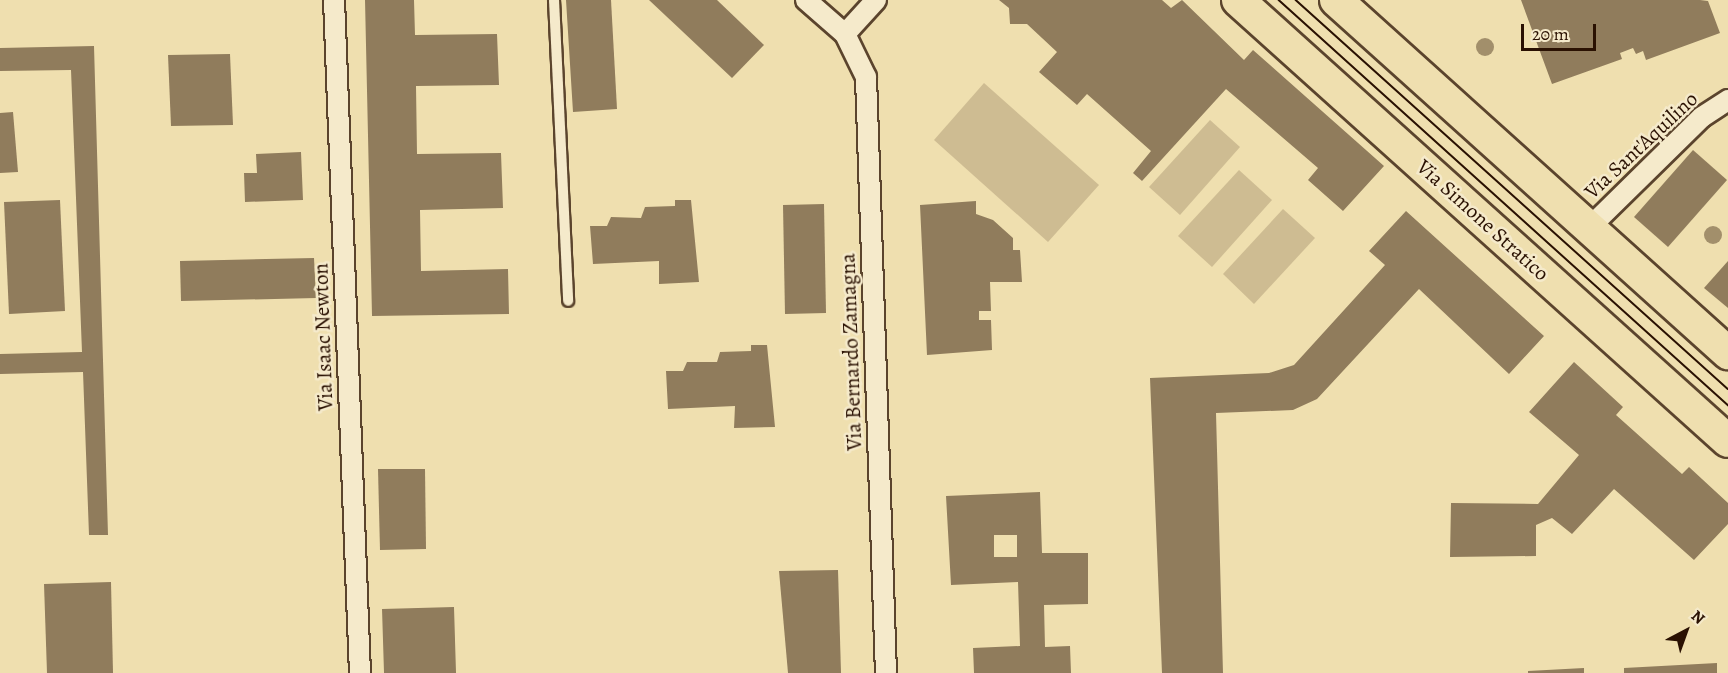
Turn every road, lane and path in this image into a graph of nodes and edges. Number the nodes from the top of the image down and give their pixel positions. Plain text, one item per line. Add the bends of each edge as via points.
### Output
1 (334, 0) edge
2 (554, 0) edge
3 (806, 0) edge
4 (876, 0) edge
5 (1238, 0) edge
6 (1336, 0) edge
7 (845, 34) junction
8 (1728, 100) edge
9 (1589, 228) junction
10 (568, 301) dead end
11 (1728, 353) edge
12 (1728, 441) edge
13 (360, 673) edge
14 (886, 673) edge

1 - 13 street, Via Isaac Newton
2 - 10 lane
3 - 7 street
4 - 7 street
5 - 12 main road, Via Simone Stratico
6 - 9 main road
7 - 14 street, Via Bernardo Zamagna via 866,77
8 - 9 street, Via Sant'Aquilino via 1687,131
9 - 11 main road

